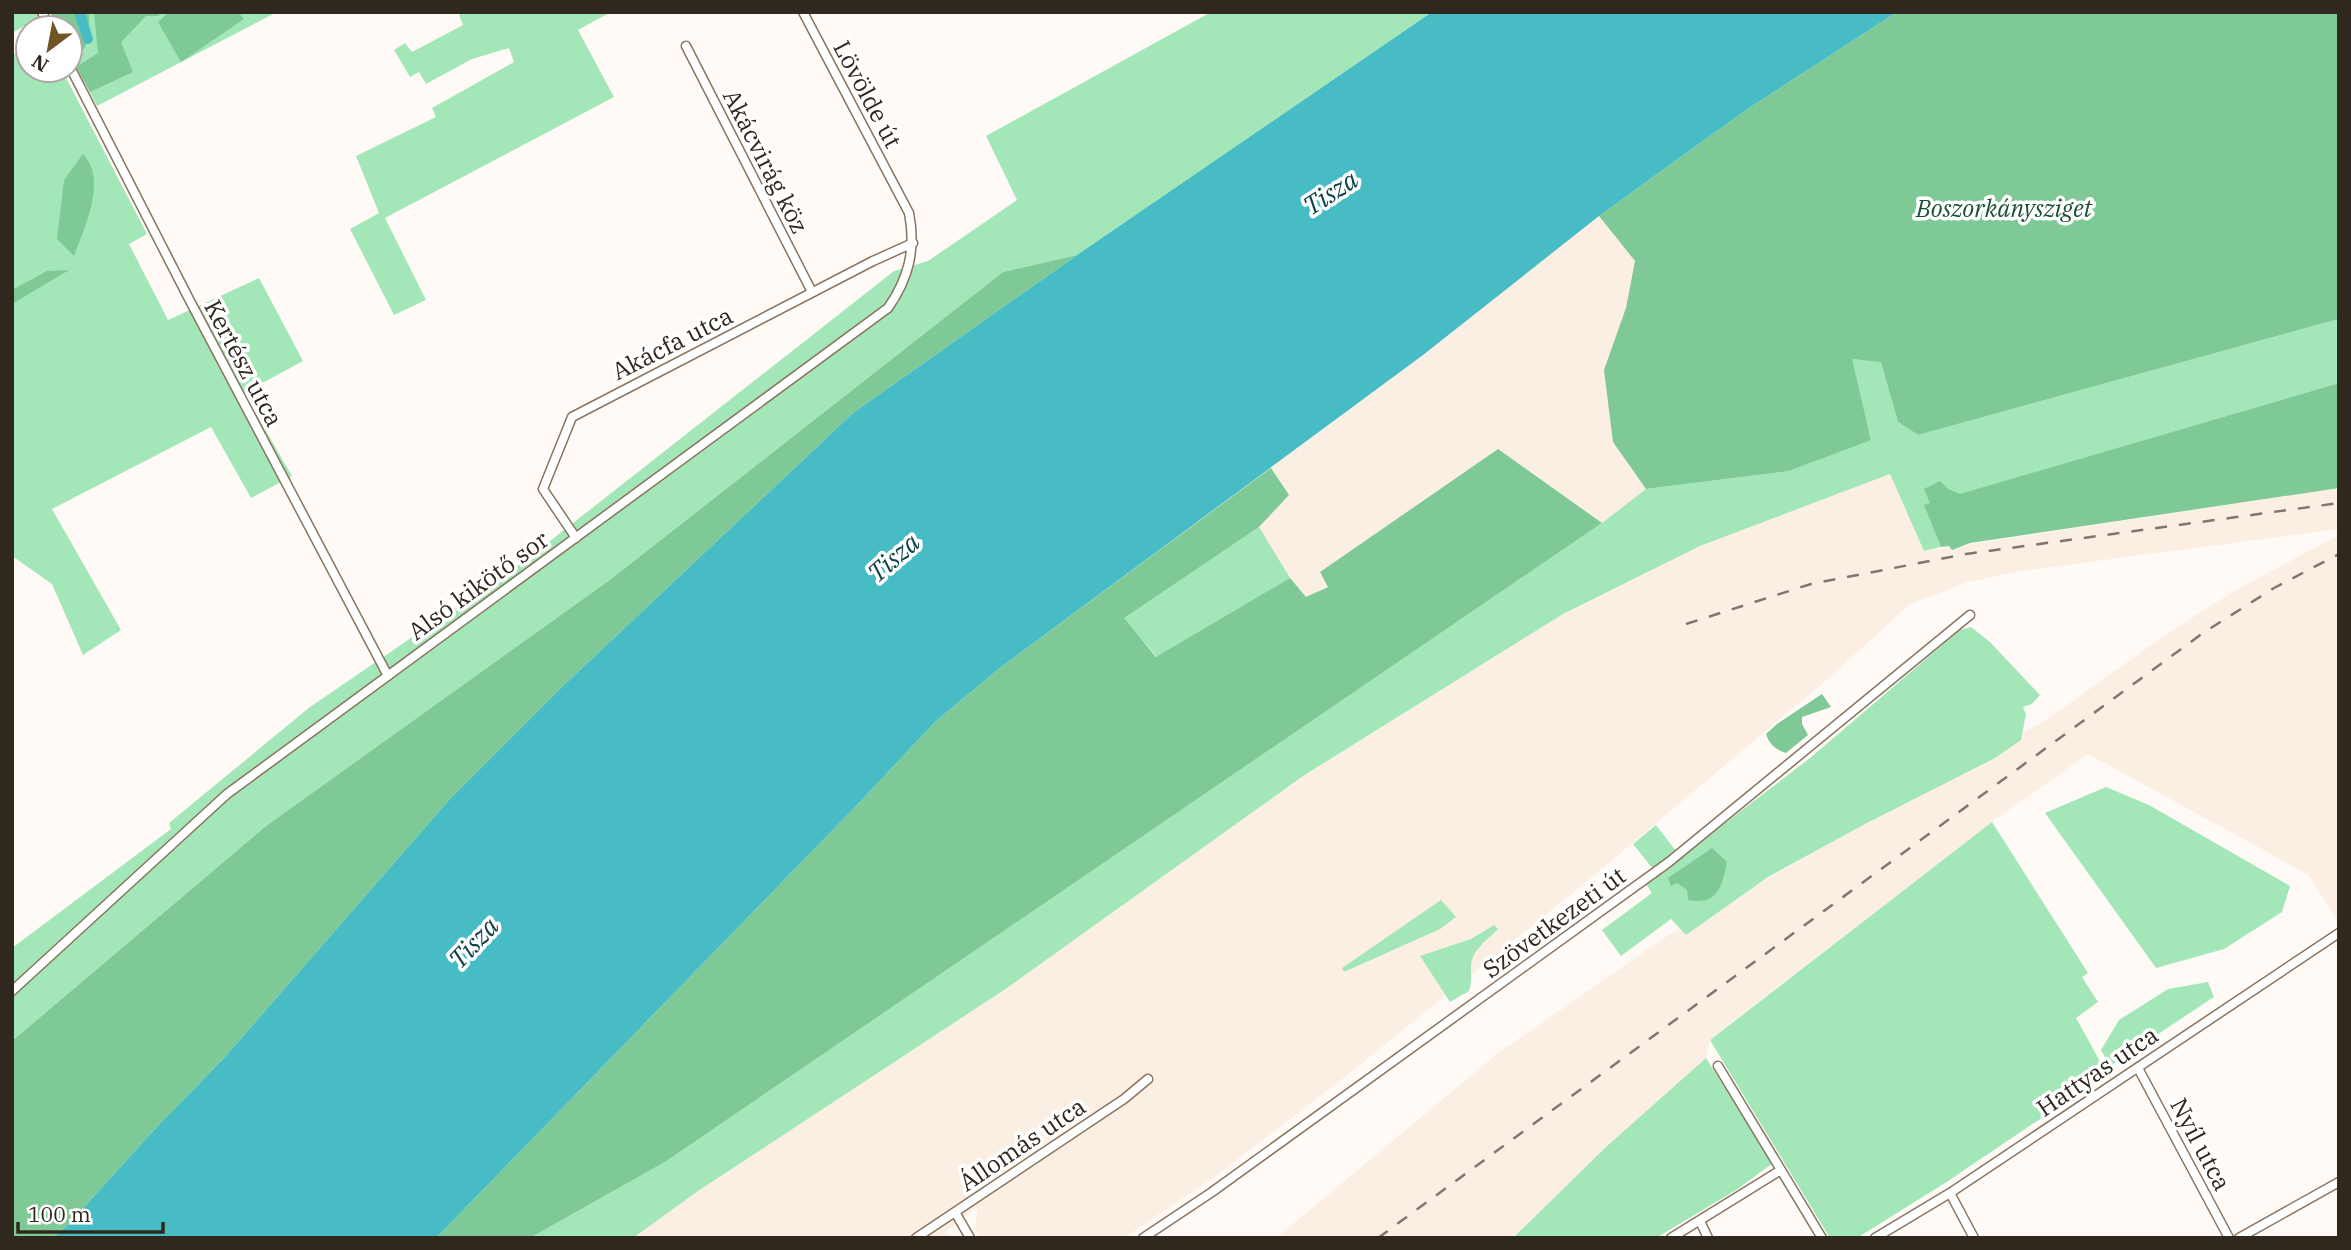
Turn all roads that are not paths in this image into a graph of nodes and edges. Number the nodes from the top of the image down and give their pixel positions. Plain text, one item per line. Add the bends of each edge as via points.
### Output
1 (803, 12) edge
2 (686, 46) dead end
3 (79, 84) edge
4 (899, 194) joint
5 (913, 243) junction
6 (812, 292) junction
7 (576, 538) junction
8 (1970, 615) dead end
9 (388, 676) junction
10 (2339, 933) edge
11 (12, 992) edge
12 (1718, 1066) dead end
13 (2138, 1068) junction
14 (1148, 1079) dead end
15 (1781, 1170) junction
16 (2339, 1182) edge
17 (1950, 1193) junction
18 (955, 1212) junction
19 (1700, 1221) junction
20 (916, 1238) edge
21 (970, 1238) edge
22 (1143, 1238) edge
23 (1671, 1238) edge
24 (1709, 1238) edge
25 (1822, 1238) edge
26 (1875, 1238) edge
27 (1974, 1238) edge
28 (2230, 1238) edge
29 (2239, 1238) edge

1 - 4 street, Lövölde út
2 - 6 street, Akácvirág köz
3 - 9 street, Kertész utca
4 - 5 street, Alsó kikötő sor via 909,213
5 - 6 street, Akácfa utca
5 - 7 street, Alsó kikötő sor via 907,275 888,308
6 - 7 street, Akácfa utca via 572,417 543,489
7 - 9 street, Alsó kikötő sor
8 - 22 street, Szövetkezeti út via 1669,862
9 - 11 street, Alsó kikötő sor via 227,794
10 - 13 street, Hattyas utca
12 - 15 street
13 - 17 street, Hattyas utca
13 - 28 street, Nyíl utca
14 - 18 street, Állomás utca
15 - 19 street
15 - 25 street
16 - 29 street
17 - 26 street, Hattyas utca
17 - 27 street
18 - 20 street, Állomás utca
18 - 21 street
19 - 23 street
19 - 24 street

